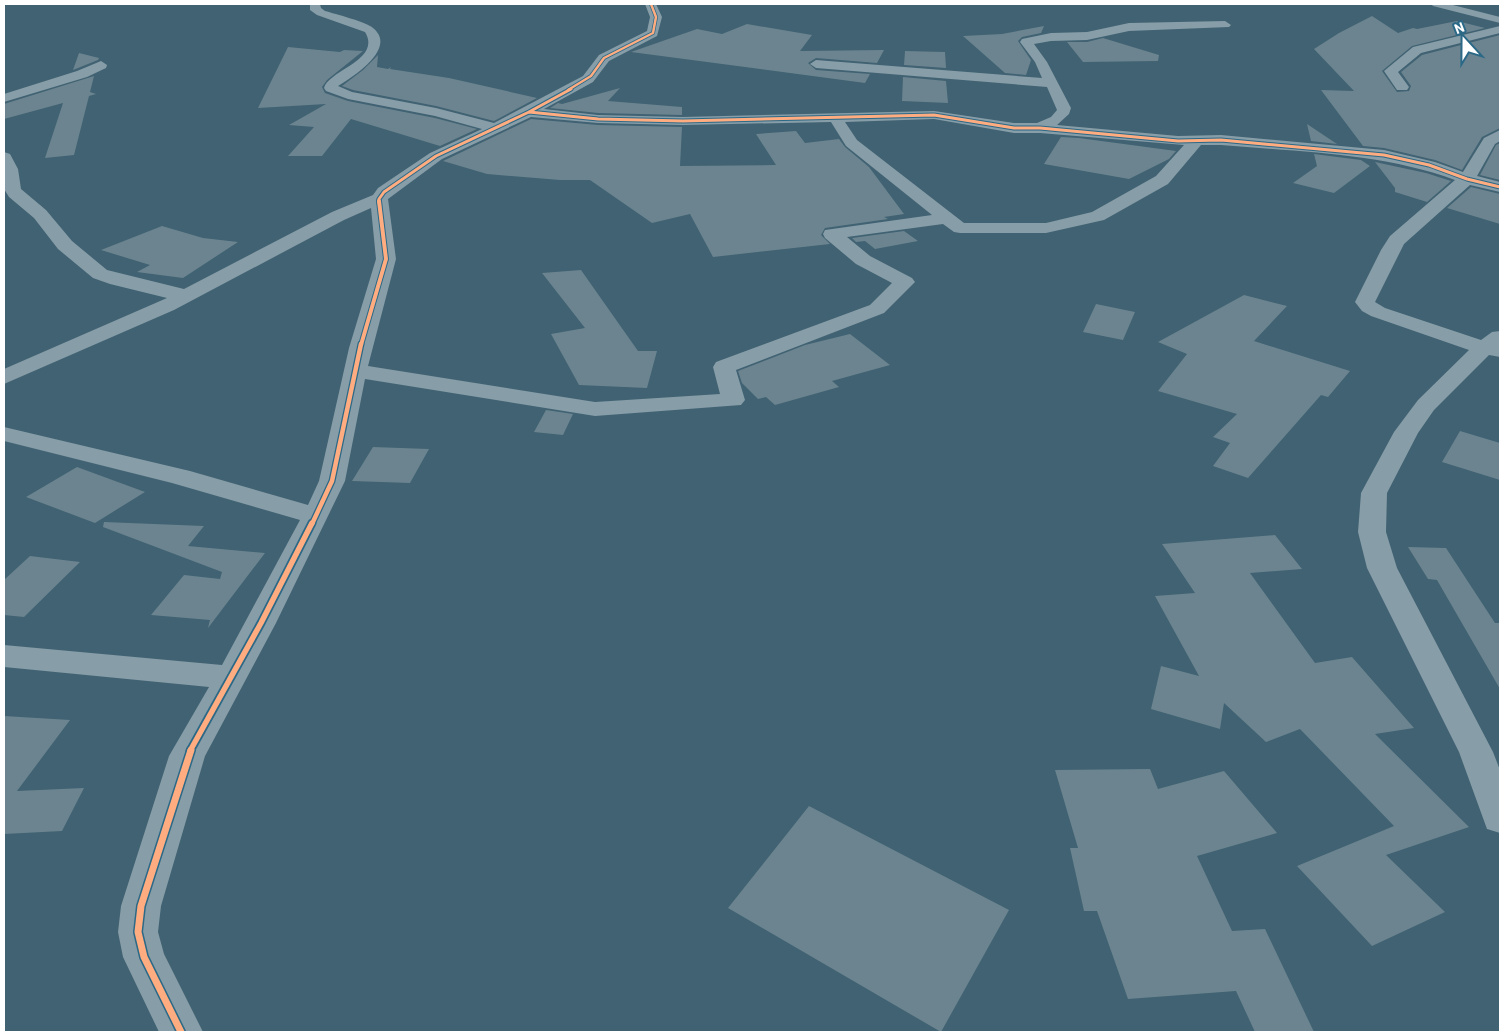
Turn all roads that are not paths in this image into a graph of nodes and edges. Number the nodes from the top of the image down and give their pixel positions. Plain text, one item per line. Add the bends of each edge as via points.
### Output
1 (315, 4) edge
2 (651, 4) edge
3 (1437, 4) edge
4 (1500, 20) edge
5 (1226, 25) dead end
6 (1500, 29) edge
7 (816, 64) dead end
8 (101, 65) dead end
9 (1052, 83) junction
10 (1402, 87) dead end
11 (4, 98) edge
12 (529, 112) junction
13 (835, 117) junction
14 (493, 127) junction
15 (1040, 128) junction
16 (1500, 134) edge
17 (1196, 141) junction
18 (4, 157) edge
19 (1467, 179) junction
20 (1500, 186) edge
21 (379, 199) junction
22 (947, 218) junction
23 (188, 296) junction
24 (1495, 345) edge
25 (356, 371) junction
26 (4, 377) edge
27 (4, 434) edge
28 (316, 516) junction
29 (4, 656) edge
30 (231, 677) junction
31 (1500, 818) edge
32 (180, 1032) edge

1 - 14 street via 321,13 369,30 374,35 372,49 358,68 332,84 335,91
2 - 12 street via 656,17 653,33 604,58 588,78
3 - 4 street
5 - 9 street via 1129,27 1087,36 1051,37 1026,42
6 - 10 street via 1417,50 1391,71
7 - 9 street via 923,70
8 - 11 street
9 - 15 street via 1064,111 1056,120
12 - 13 street via 659,121
12 - 14 street
13 - 15 street via 934,115 995,126
13 - 22 street via 852,143
14 - 21 street via 426,162
15 - 17 street
16 - 19 street via 1489,141
17 - 19 street via 1221,140 1384,155 1429,164
17 - 22 street via 1162,180 1098,216 1046,228 960,228
18 - 23 street via 10,169 14,193 40,214 65,245 100,274
19 - 20 street
19 - 24 street via 1397,240 1365,302 1378,312
21 - 23 street via 338,216
21 - 25 street via 386,259
22 - 25 street via 832,234 863,260 906,282 877,309 724,367 733,400 595,409
23 - 26 street
24 - 31 street via 1426,405 1406,432 1374,493 1372,532 1382,568 1476,752
25 - 28 street via 338,462
27 - 28 street via 180,477
28 - 30 street
29 - 30 street
30 - 32 street via 187,756 141,906 138,932 144,957

